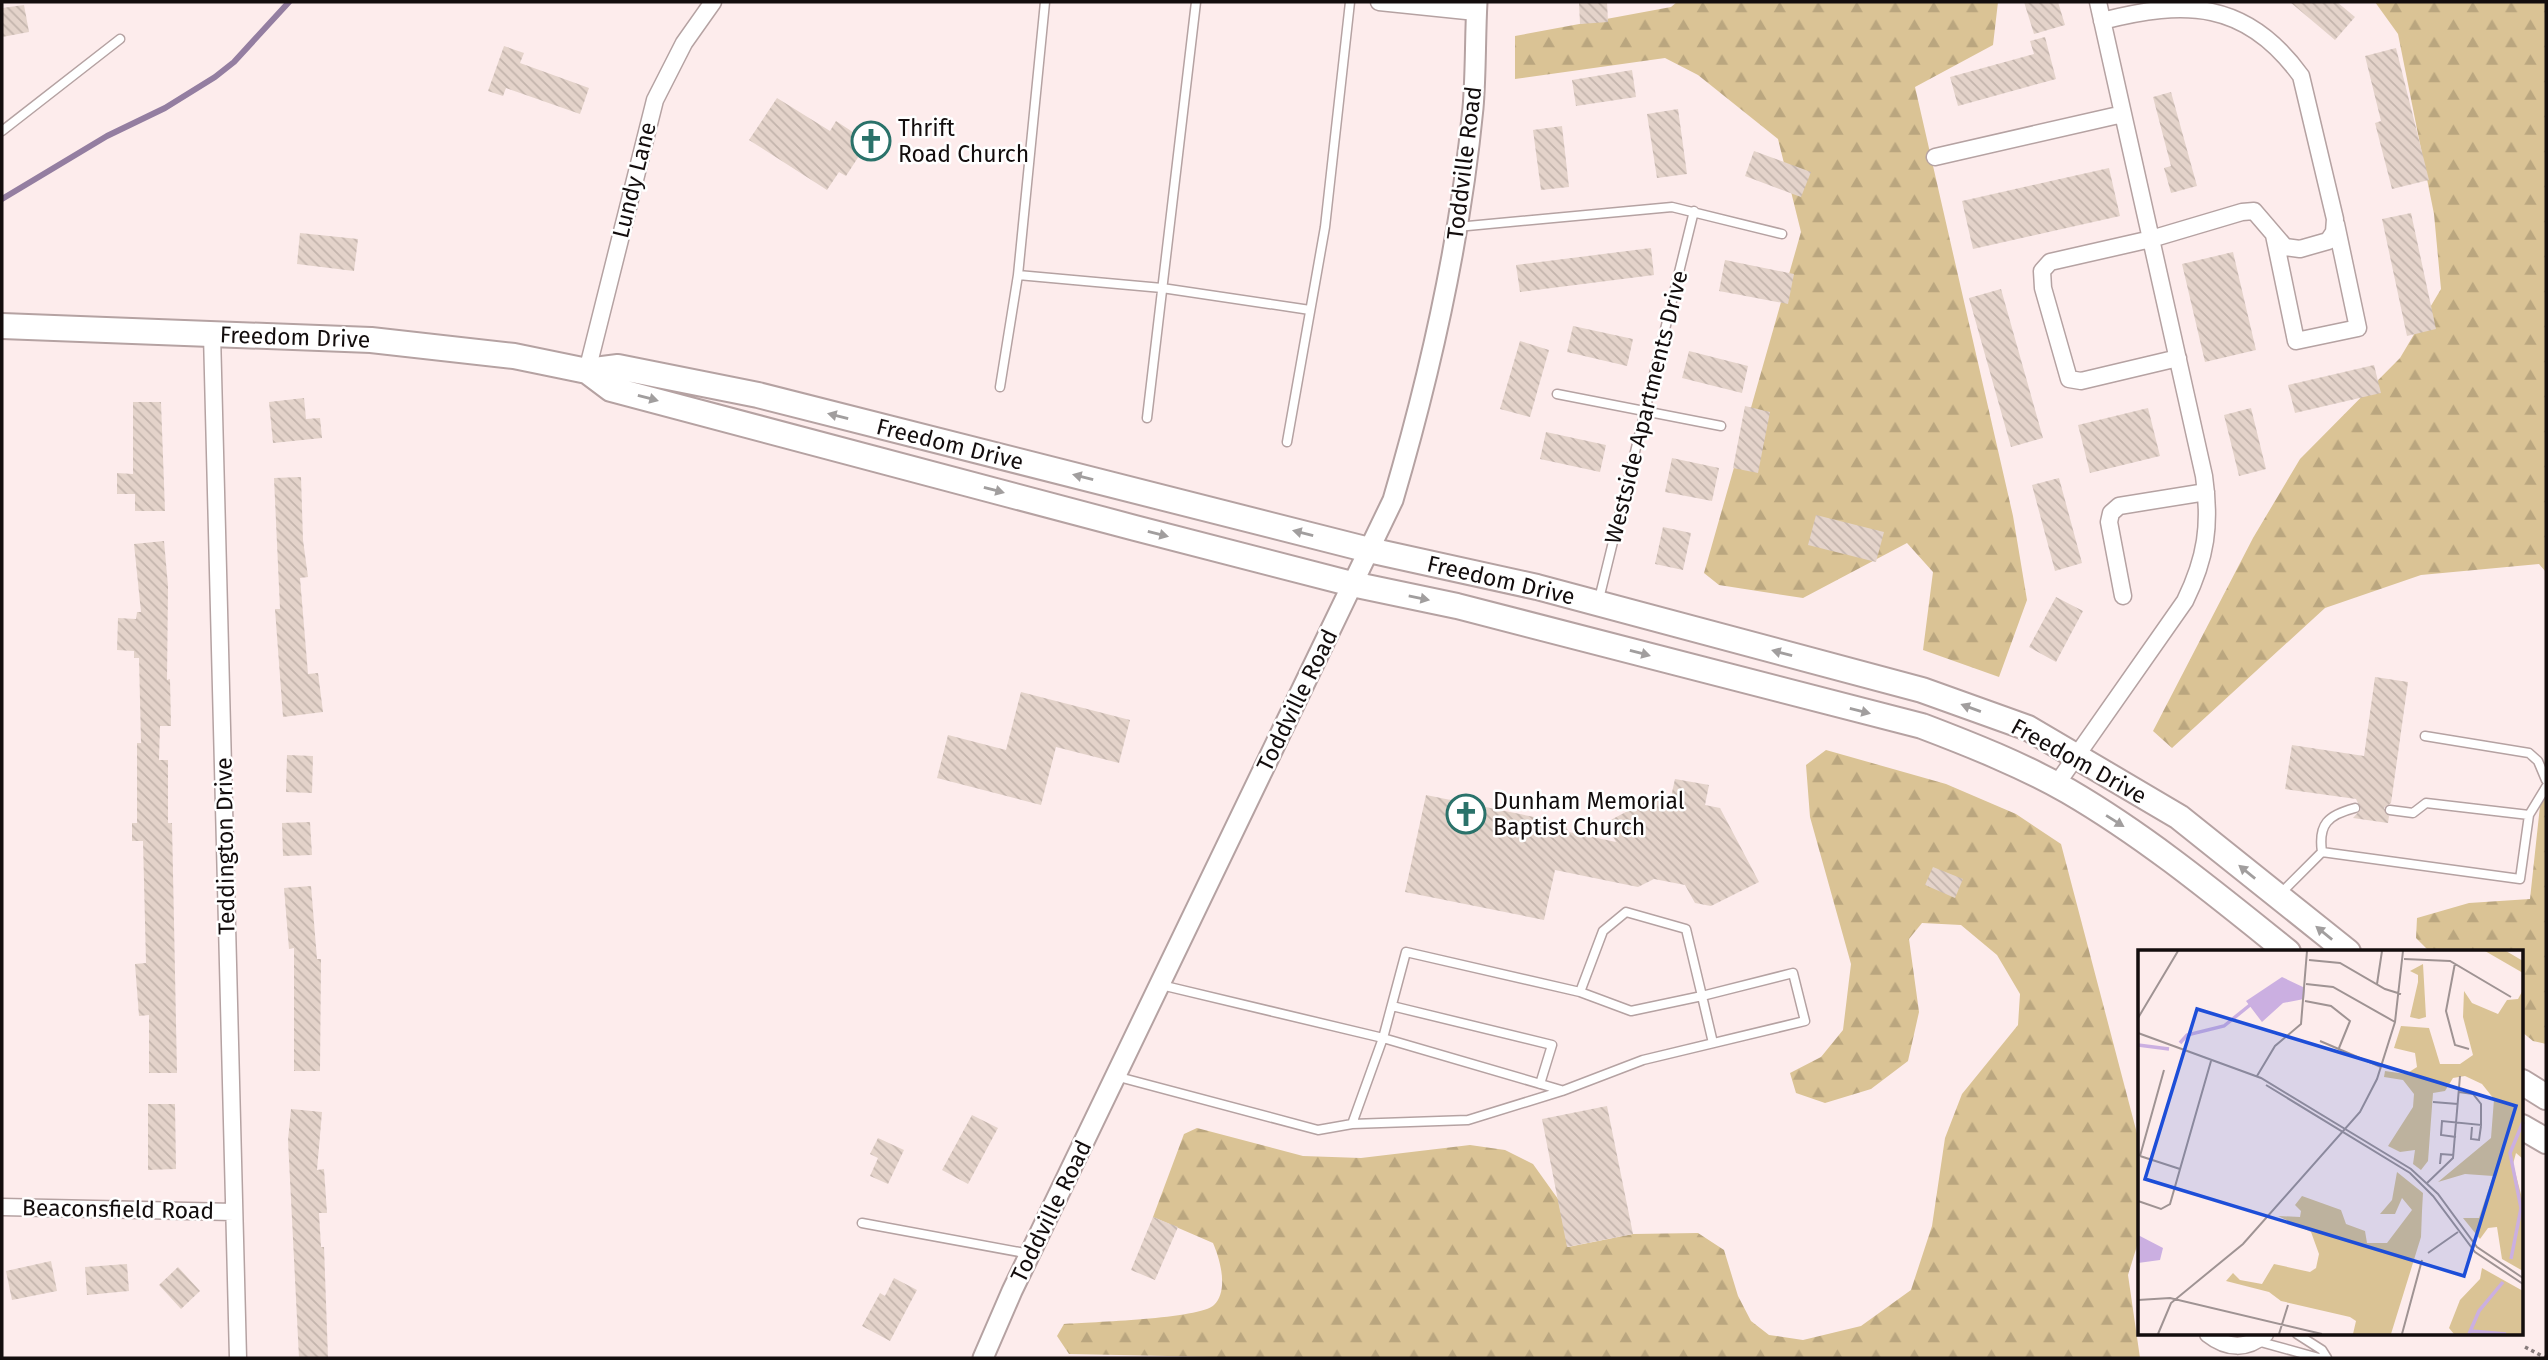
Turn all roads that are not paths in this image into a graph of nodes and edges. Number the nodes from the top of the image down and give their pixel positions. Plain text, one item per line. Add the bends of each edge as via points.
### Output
1 (713, 2) edge
2 (1045, 2) edge
3 (1196, 2) edge
4 (1350, 2) edge
5 (1379, 2) edge
6 (2098, 2) edge
7 (1476, 7) edge
8 (2102, 21) junction
9 (120, 39) dead end
10 (2123, 114) junction
11 (2, 131) edge
12 (1935, 157) dead end
13 (1694, 211) junction
14 (2335, 219) junction
15 (1457, 227) junction
16 (2273, 232) junction
17 (1782, 233) dead end
18 (2151, 239) junction
19 (1018, 275) junction
20 (1162, 288) junction
21 (1310, 310) junction
22 (2, 326) edge
23 (212, 334) junction
24 (2178, 358) junction
25 (587, 371) junction
26 (1000, 387) dead end
27 (1557, 394) dead end
28 (1645, 411) junction
29 (1147, 418) dead end
30 (1721, 426) dead end
31 (1287, 442) dead end
32 (2206, 492) junction
33 (1369, 550) junction
34 (1352, 584) junction
35 (2123, 596) dead end
36 (1598, 603) junction
37 (2425, 736) dead end
38 (2077, 757) junction
39 (2546, 780) edge
40 (2056, 785) junction
41 (2546, 787) edge
42 (2355, 807) dead end
43 (2390, 810) dead end
44 (2529, 815) junction
45 (2322, 852) junction
46 (2278, 896) junction
47 (2285, 950) edge
48 (2346, 950) edge
49 (1160, 984) junction
50 (1580, 992) junction
51 (1702, 996) junction
52 (1392, 1006) junction
53 (1383, 1038) junction
54 (1713, 1043) junction
55 (1115, 1076) junction
56 (2524, 1083) edge
57 (1540, 1084) junction
58 (1562, 1091) junction
59 (2546, 1097) edge
60 (1352, 1124) junction
61 (2524, 1128) edge
62 (2546, 1141) edge
63 (2, 1207) edge
64 (234, 1212) junction
65 (862, 1223) dead end
66 (1030, 1254) junction
67 (2210, 1336) edge
68 (2213, 1336) edge
69 (2300, 1336) edge
70 (2258, 1339) edge
71 (238, 1358) edge
72 (984, 1358) edge
73 (2215, 1358) edge
74 (2244, 1358) edge
75 (2319, 1358) edge
76 (2328, 1358) edge

1 - 25 street, Lundy Lane via 684,43 656,100
2 - 19 lane
3 - 20 lane
4 - 21 lane via 1325,227
5 - 7 street
6 - 8 street
7 - 15 street, Toddville Road via 1473,108
8 - 10 street
8 - 14 street via 2179,6 2210,9 2260,36 2288,59 2301,76
9 - 11 lane
10 - 12 street
10 - 18 street
13 - 15 lane via 1646,208
13 - 17 lane
13 - 28 lane, Westside Apartments Drive
14 - 16 street via 2328,241 2317,246 2285,247
14 - 16 street via 2358,328 2346,331 2296,341
15 - 33 street, Toddville Road via 1426,391 1393,500
16 - 18 street via 2255,211
18 - 24 street
18 - 24 street via 2050,262 2042,271 2043,288 2069,379 2081,381
19 - 20 lane
19 - 26 lane
20 - 21 lane
20 - 29 lane
21 - 31 lane
22 - 23 main road, Freedom Drive
23 - 25 main road, Freedom Drive via 418,344
23 - 64 street, Teddington Drive
24 - 32 street
33 -> 25 main road, Freedom Drive via 758,395 618,367
25 -> 34 main road, Freedom Drive via 611,389
27 - 28 lane
28 - 30 lane
28 - 36 lane, Westside Apartments Drive
32 - 35 street via 2119,506 2110,513
32 - 38 street via 2208,516 2201,568 2185,601
33 - 34 street, Toddville Road
33 - 36 main road, Freedom Drive
34 -> 40 main road, Freedom Drive via 1457,606 1922,726
34 - 49 street, Toddville Road
38 -> 36 main road, Freedom Drive via 2028,728 1922,690
37 - 39 lane via 2529,754 2538,761
38 - 40 street
46 -> 38 main road, Freedom Drive via 2179,817
40 -> 47 main road, Freedom Drive via 2143,839
41 - 44 lane
42 - 45 lane via 2325,821
43 - 44 lane via 2413,813 2426,803
44 - 45 lane via 2520,879
45 - 46 lane
48 -> 46 main road, Freedom Drive
49 - 53 lane
49 - 55 street, Toddville Road
50 - 51 lane via 1631,1011
50 - 51 lane via 1603,931 1626,912 1686,929
50 - 52 lane via 1406,952
51 - 54 lane
51 - 54 lane via 1793,973 1805,1021
52 - 53 lane
52 - 57 lane via 1552,1045
53 - 57 lane
53 - 60 lane
54 - 58 lane via 1643,1060
55 - 60 lane via 1318,1130
55 - 66 street, Toddville Road
56 - 59 main road
57 - 58 lane
58 - 60 lane via 1468,1120
61 - 62 main road
63 - 64 street, Beaconsfield Road
64 - 71 street, Teddington Drive
65 - 66 lane
66 - 72 street, Toddville Road
67 - 73 street
68 - 70 street via 2231,1346
69 - 76 lane
70 - 74 street
70 - 75 lane

